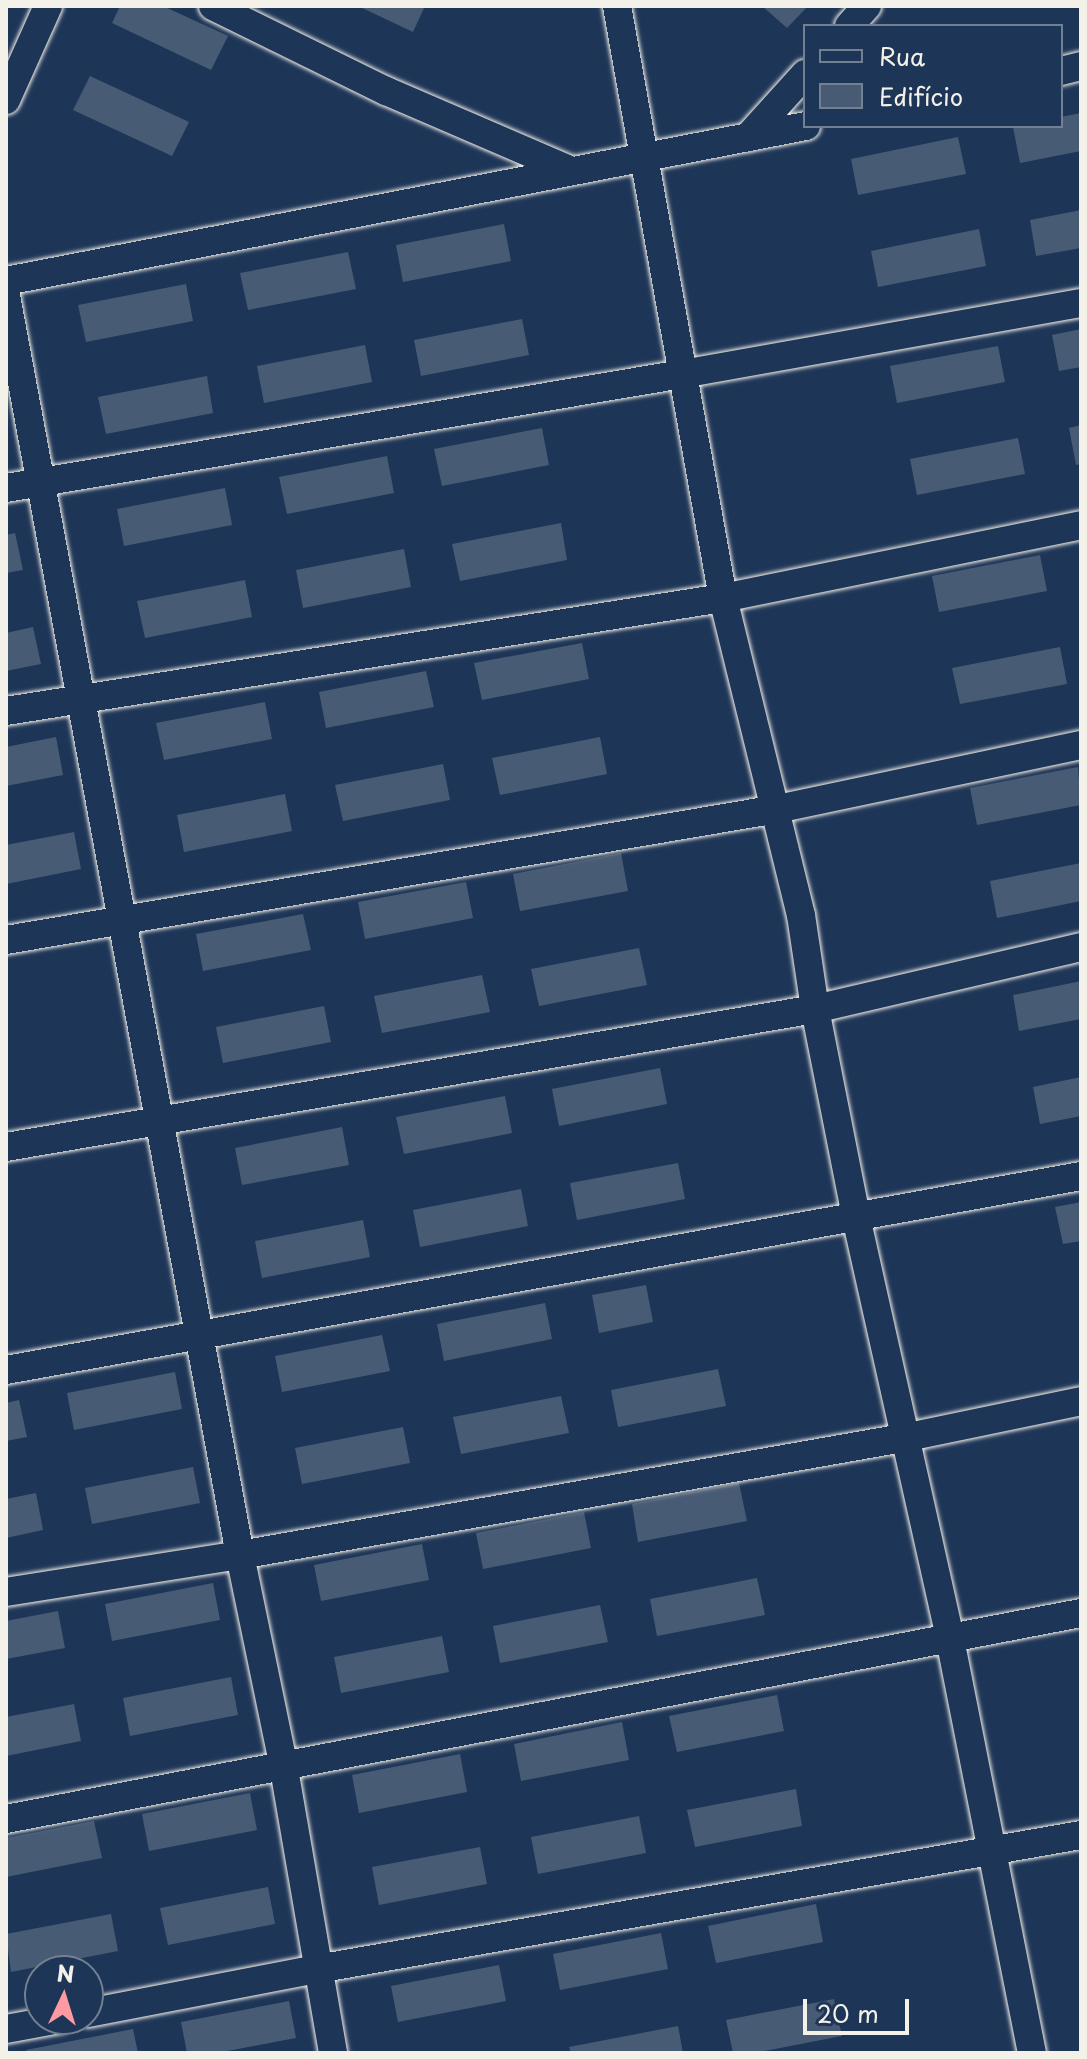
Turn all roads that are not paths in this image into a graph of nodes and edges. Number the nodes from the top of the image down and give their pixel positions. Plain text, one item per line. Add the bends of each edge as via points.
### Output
1 (48, 6) edge
2 (213, 6) edge
3 (617, 6) edge
4 (867, 6) edge
5 (851, 24) edge
6 (803, 76) edge
7 (6, 100) edge
8 (803, 127) edge
9 (748, 137) junction
10 (645, 156) junction
11 (572, 171) junction
12 (6, 281) edge
13 (6, 296) edge
14 (1081, 303) edge
15 (682, 374) junction
16 (41, 482) junction
17 (6, 488) edge
18 (1081, 525) edge
19 (723, 598) junction
20 (80, 696) junction
21 (6, 711) edge
22 (1081, 745) edge
23 (777, 809) junction
24 (122, 918) junction
25 (6, 940) edge
26 (1081, 947) edge
27 (815, 1009) junction
28 (161, 1118) junction
29 (6, 1147) edge
30 (1081, 1176) edge
31 (856, 1217) junction
32 (199, 1334) junction
33 (6, 1370) edge
34 (1081, 1401) edge
35 (903, 1438) junction
36 (240, 1555) junction
37 (6, 1592) edge
38 (1081, 1613) edge
39 (950, 1639) junction
40 (283, 1763) junction
41 (6, 1819) edge
42 (1081, 1835) edge
43 (991, 1852) junction
44 (317, 1969) junction
45 (104, 2010) edge
46 (333, 2053) edge
47 (1032, 2053) edge

1 - 7 street
2 - 11 street via 386,91
3 - 10 street
4 - 5 street
6 - 9 street
8 - 9 street
9 - 10 street
10 - 11 street
10 - 15 street
11 - 12 street
13 - 16 street
14 - 15 street
15 - 16 street
15 - 19 street
16 - 17 street
16 - 20 street
18 - 19 street
19 - 20 street
19 - 23 street
20 - 21 street
20 - 24 street
22 - 23 street
23 - 24 street
23 - 27 street
24 - 25 street
24 - 28 street
26 - 27 street
27 - 28 street
27 - 31 street
28 - 29 street
28 - 32 street
30 - 31 street
31 - 32 street
31 - 35 street
32 - 33 street
32 - 36 street
34 - 35 street
35 - 36 street
35 - 39 street
36 - 37 street
36 - 40 street
38 - 39 street
39 - 40 street
39 - 43 street
40 - 41 street
40 - 44 street
42 - 43 street
43 - 44 street
43 - 47 street
44 - 45 street
44 - 46 street

